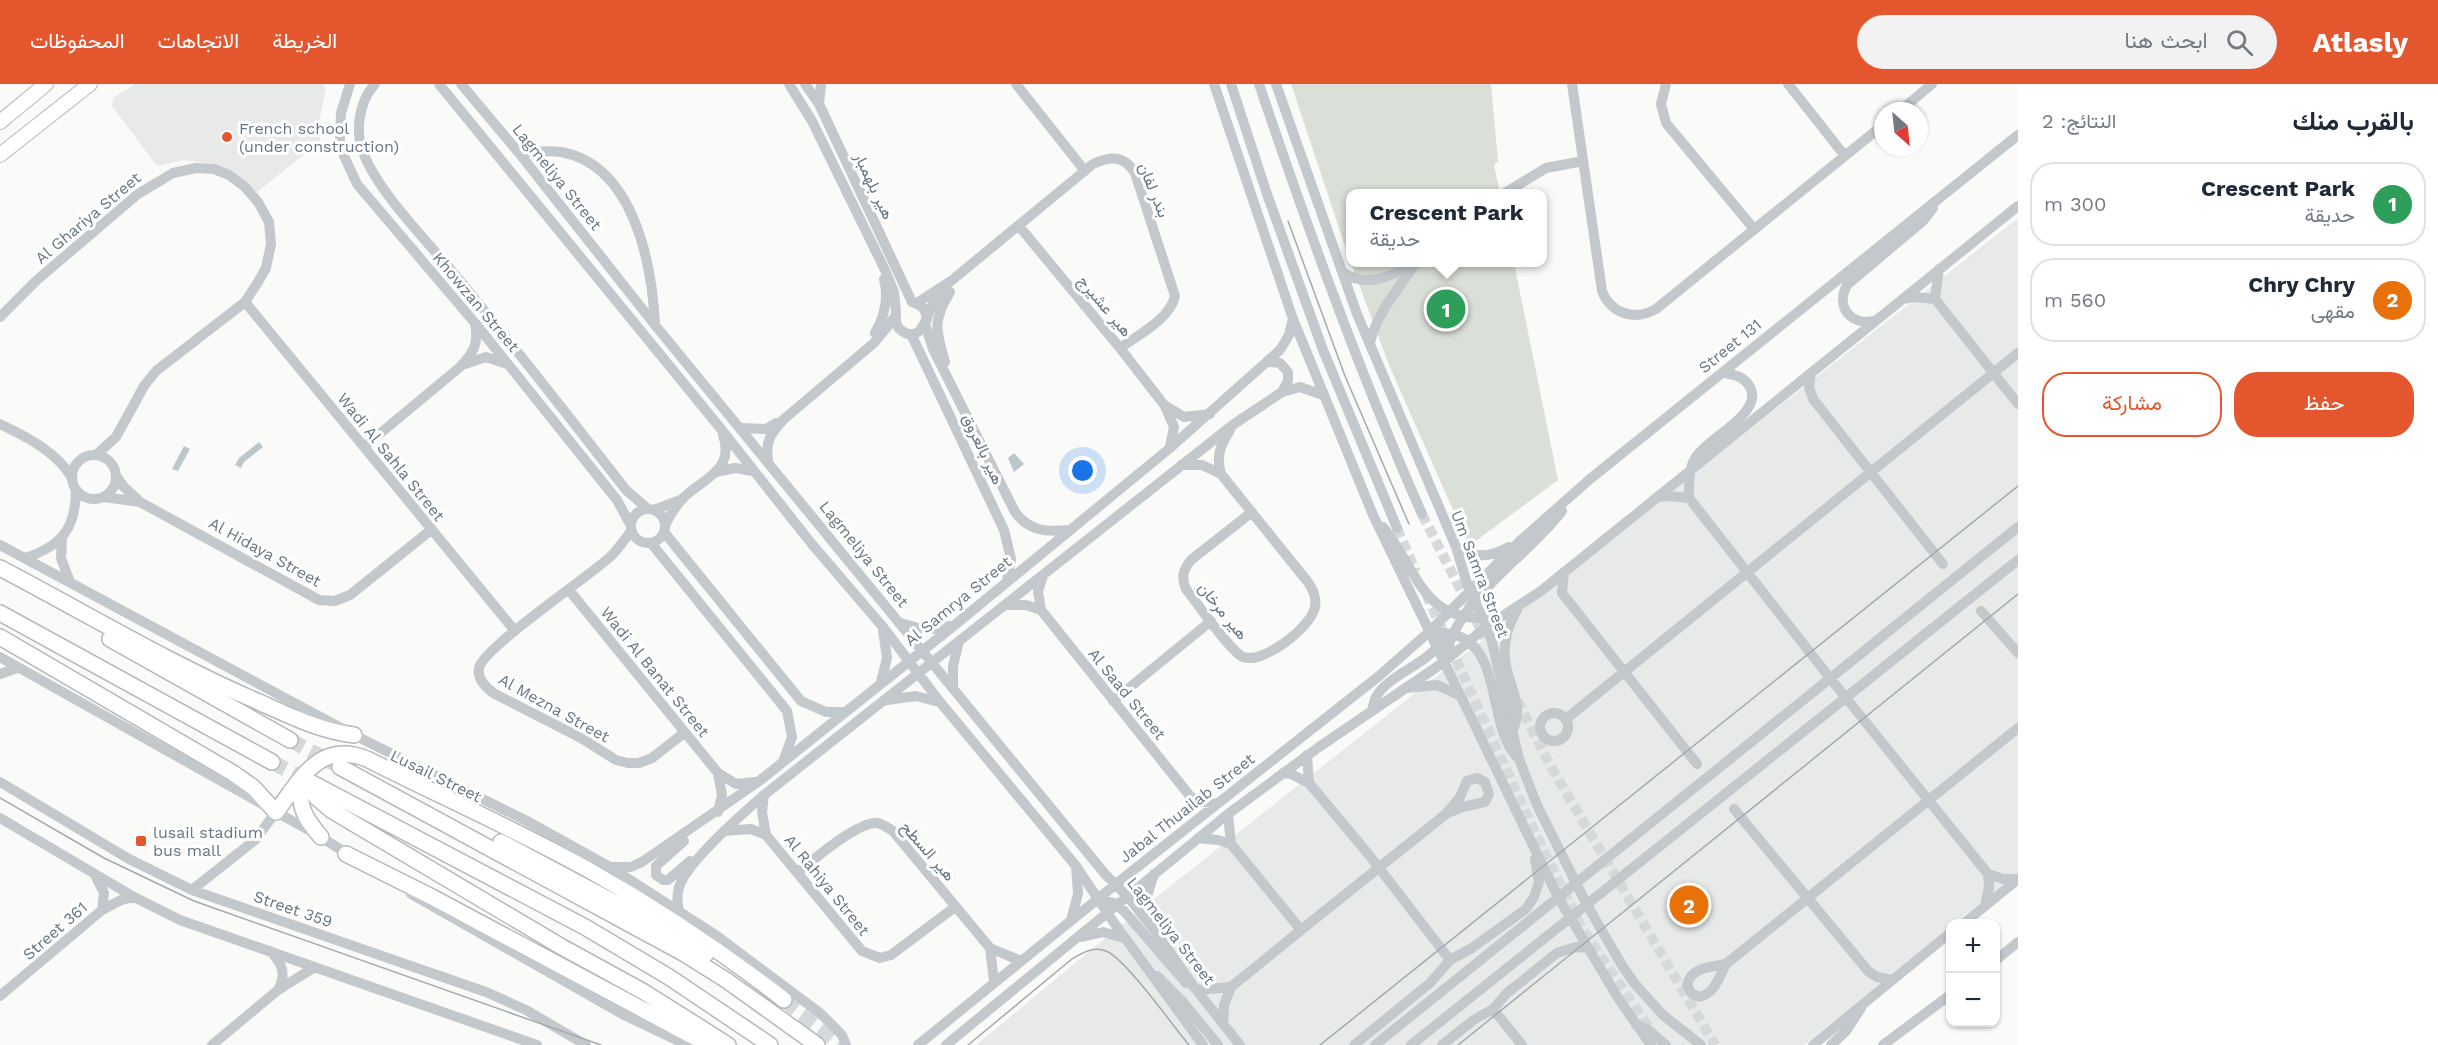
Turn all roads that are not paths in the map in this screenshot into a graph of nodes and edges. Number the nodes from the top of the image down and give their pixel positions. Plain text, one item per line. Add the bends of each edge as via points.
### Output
1 (46, 84) edge
2 (90, 84) edge
3 (350, 84) edge
4 (375, 84) edge
5 (439, 84) edge
6 (461, 84) edge
7 (789, 84) edge
8 (805, 84) edge
9 (821, 84) edge
10 (1016, 84) edge
11 (1214, 84) edge
12 (1231, 84) edge
13 (1259, 84) edge
14 (1276, 84) edge
15 (1572, 84) edge
16 (1666, 84) edge
17 (1788, 84) edge
18 (1932, 84) edge
19 (469, 88) edge
20 (1911, 102) edge
21 (819, 105) junction
22 (0, 122) edge
23 (1874, 132) edge
24 (2018, 135) edge
25 (519, 153) junction
26 (0, 155) edge
27 (1845, 156) junction
28 (1583, 161) junction
29 (1085, 171) junction
30 (1511, 189) edge
31 (1939, 198) junction
32 (2018, 206) edge
33 (1019, 226) junction
34 (1754, 229) junction
35 (875, 250) junction
36 (1407, 267) edge
37 (1413, 267) edge
38 (966, 268) junction
39 (1939, 269) junction
40 (1343, 272) junction
41 (951, 281) junction
42 (1902, 299) junction
43 (1935, 299) junction
44 (245, 302) junction
45 (914, 302) junction
46 (895, 315) junction
47 (0, 318) edge
48 (1293, 319) junction
49 (1875, 321) junction
50 (926, 322) junction
51 (475, 323) junction
52 (656, 325) junction
53 (908, 333) junction
54 (874, 342) junction
55 (1370, 343) junction
56 (1120, 348) junction
57 (2018, 353) edge
58 (856, 357) junction
59 (1269, 362) junction
60 (508, 364) junction
61 (460, 367) junction
62 (1994, 372) junction
63 (1722, 373) junction
64 (1811, 373) junction
65 (946, 377) junction
66 (1282, 392) junction
67 (1788, 392) junction
68 (1323, 395) junction
69 (1812, 399) junction
70 (2018, 404) edge
71 (1165, 406) junction
72 (1211, 414) junction
73 (784, 419) junction
74 (0, 424) edge
75 (1234, 424) junction
76 (742, 428) junction
77 (721, 429) junction
78 (116, 437) junction
79 (365, 446) junction
80 (1170, 448) junction
81 (96, 455) junction
82 (55, 456) junction
83 (81, 460) junction
84 (768, 460) junction
85 (1181, 465) junction
86 (1690, 469) junction
87 (115, 471) junction
88 (753, 471) junction
89 (716, 472) junction
90 (1869, 473) junction
91 (1221, 474) junction
92 (72, 478) junction
93 (76, 489) junction
94 (1574, 494) junction
95 (1656, 497) junction
96 (99, 498) junction
97 (683, 498) junction
98 (1689, 498) junction
99 (140, 502) junction
100 (651, 510) junction
101 (1252, 512) junction
102 (1422, 514) tunnel mouth
103 (1373, 515) junction
104 (74, 518) junction
105 (2018, 527) edge
106 (631, 528) junction
107 (1397, 528) tunnel mouth
108 (664, 529) junction
109 (431, 530) junction
110 (1071, 530) junction
111 (62, 539) junction
112 (1520, 541) junction
113 (648, 543) junction
114 (0, 544) edge
115 (1456, 547) junction
116 (613, 554) junction
117 (25, 558) junction
118 (2018, 560) edge
119 (1943, 564) dead end
120 (0, 568) edge
121 (1747, 571) junction
122 (1564, 572) junction
123 (0, 576) edge
124 (1043, 576) junction
125 (1007, 581) junction
126 (70, 582) junction
127 (569, 590) junction
128 (1469, 590) junction
129 (1541, 591) junction
130 (1562, 593) junction
131 (1475, 601) junction
132 (1007, 604) junction
133 (1041, 610) junction
134 (1513, 611) junction
135 (1981, 611) dead end
136 (0, 613) edge
137 (1458, 614) junction
138 (1211, 621) junction
139 (900, 623) junction
140 (1485, 623) junction
141 (956, 624) junction
142 (883, 627) junction
143 (515, 631) junction
144 (1429, 633) junction
145 (1451, 634) junction
146 (0, 637) edge
147 (959, 640) junction
148 (1470, 643) junction
149 (1437, 648) junction
150 (922, 650) junction
151 (2018, 653) edge
152 (0, 657) edge
153 (908, 660) junction
154 (1444, 662) junction
155 (932, 663) junction
156 (18, 668) junction
157 (1625, 670) junction
158 (0, 674) edge
159 (918, 674) junction
160 (1830, 678) junction
161 (881, 682) junction
162 (953, 689) junction
163 (1402, 689) junction
164 (1461, 696) junction
165 (1847, 697) junction
166 (881, 702) junction
167 (940, 702) junction
168 (1113, 702) junction
169 (1372, 711) junction
170 (845, 712) junction
171 (1566, 719) dead end
172 (1513, 728) junction
173 (2018, 728) edge
174 (684, 733) junction
175 (354, 735) junction
176 (290, 740) tunnel mouth
177 (1307, 755) junction
178 (1519, 759) junction
179 (783, 761) junction
180 (272, 762) tunnel mouth
181 (1697, 764) dead end
182 (340, 767) tunnel mouth
183 (718, 773) junction
184 (1283, 773) junction
185 (358, 777) junction
186 (303, 781) junction
187 (0, 782) edge
188 (758, 782) junction
189 (1309, 783) junction
190 (764, 795) junction
191 (1190, 796) junction
192 (1928, 800) junction
193 (1217, 804) junction
194 (1734, 809) dead end
195 (276, 812) junction
196 (718, 812) junction
197 (1228, 814) junction
198 (1446, 814) dead end
199 (0, 818) edge
200 (1190, 825) junction
201 (724, 831) junction
202 (766, 835) junction
203 (321, 837) junction
204 (1198, 838) junction
205 (1231, 844) junction
206 (1536, 853) junction
207 (346, 854) junction
208 (1076, 866) junction
209 (610, 867) junction
210 (1379, 867) junction
211 (798, 872) junction
212 (1154, 873) junction
213 (1988, 874) junction
214 (95, 875) junction
215 (2018, 879) edge
216 (1116, 884) junction
217 (1575, 884) junction
218 (192, 890) junction
219 (1102, 896) junction
220 (1127, 896) junction
221 (134, 897) junction
222 (1558, 897) junction
223 (1808, 898) junction
224 (1116, 904) junction
225 (1587, 905) junction
226 (1985, 906) junction
227 (955, 907) junction
228 (102, 910) junction
229 (679, 910) junction
230 (1107, 913) junction
231 (1571, 918) junction
232 (1969, 919) edge
233 (1071, 920) junction
234 (1301, 930) junction
235 (1155, 931) junction
236 (2018, 934) edge
237 (1946, 936) edge
238 (1125, 939) junction
239 (2018, 942) edge
240 (1068, 944) junction
241 (990, 948) junction
242 (1588, 948) junction
243 (269, 950) junction
244 (2006, 952) junction
245 (2000, 956) edge
246 (1450, 960) junction
247 (1021, 961) junction
248 (1517, 962) junction
249 (1726, 964) dead end
250 (315, 967) junction
251 (1147, 968) junction
252 (1868, 971) junction
253 (1527, 976) junction
254 (1892, 980) junction
255 (994, 982) junction
256 (1231, 987) junction
257 (1196, 988) junction
258 (278, 990) junction
259 (0, 996) edge
260 (1946, 998) edge
261 (1867, 1000) junction
262 (1493, 1009) junction
263 (1223, 1024) junction
264 (1636, 1024) junction
265 (834, 1025) junction
266 (212, 1045) edge
267 (537, 1045) edge
268 (586, 1045) edge
269 (686, 1045) edge
270 (709, 1045) edge
271 (728, 1045) edge
272 (770, 1045) edge
273 (817, 1045) edge
274 (840, 1045) edge
275 (846, 1045) edge
276 (857, 1045) edge
277 (918, 1045) edge
278 (946, 1045) edge
279 (1203, 1045) edge
280 (1218, 1045) edge
281 (1240, 1045) edge
282 (1354, 1045) edge
283 (1375, 1045) edge
284 (1411, 1045) edge
285 (1442, 1045) edge
286 (1522, 1045) edge
287 (1651, 1045) edge
288 (1666, 1045) edge
289 (1701, 1045) edge
290 (1813, 1045) edge
291 (1831, 1045) edge
292 (1883, 1045) edge

1 - 22 main road
2 - 26 main road
3 - 51 street, Khowzan Street via 340,126 350,173
4 - 100 street, Khowzan Street via 359,119 362,151 371,169 626,490
5 - 77 street, Lagmeliya Street
6 - 19 street, Lagmeliya Street
7 - 35 street, هير بلهمبار via 809,115
8 - 21 street, هير بلهمبار
9 - 21 street
10 - 29 street
11 - 48 street
12 - 107 street via 1323,350
13 - 102 street via 1368,386
14 - 40 street, Um Samra Street
15 - 28 street
16 - 34 street via 1661,104 1666,123
17 - 27 street
18 - 20 street
19 - 25 street, Lagmeliya Street
21 - 45 street, هير بلهمبار
23 - 27 street
24 - 31 street, Street 131
25 - 52 street, Lagmeliya Street
25 - 52 street via 561,152 603,173 637,224 651,274
27 - 34 street
28 - 30 street via 1545,168
28 - 34 street via 1602,291 1620,312 1638,315 1656,309
29 - 33 street, بندر لفان
29 - 56 street, بندر لفان via 1105,159 1118,158 1132,168 1174,291 1173,303 1163,315
31 - 49 street via 1923,221 1847,285 1842,299 1846,312 1857,320
31 - 63 street, Street 131
32 - 39 street
33 - 38 street, بندر لفان
33 - 56 street, هير عشيرج
35 - 46 street, هير بلهمبار via 894,292
35 - 58 street, هير بلهمبار via 886,288 886,304 881,322
36 - 40 street via 1370,281
37 - 55 street via 1383,311
38 - 41 street, بندر لفان
38 - 65 street, هير بالعروق via 937,321
39 - 42 street
39 - 43 street
40 - 55 street, Um Samra Street
41 - 45 street, بندر لفان
41 - 50 street, بندر لفان via 931,307
42 - 43 street
42 - 49 street
43 - 62 street
44 - 47 street, Al Ghariya Street via 266,268 271,244 268,222 244,186 229,175 196,168 173,173 138,194 37,280
44 - 78 street, Al Ghariya Street via 156,371
44 - 79 street, Wadi Al Sahla Street
45 - 46 street via 902,304
45 - 50 street via 925,310
46 - 53 street via 898,327
46 - 54 street
48 - 59 street, Al Samrya Street via 1284,345
48 - 68 street
49 - 64 street
50 - 53 street via 922,329
50 - 65 street, هير بالعروق
51 - 60 street, Khowzan Street
51 - 61 street via 475,350
52 - 76 street, Lagmeliya Street
53 - 54 street via 891,334
53 - 125 street, هير بالعروق via 1004,530 1011,558
54 - 58 street
55 - 115 street, Um Samra Street
56 - 71 street, هير عشيرج
57 - 62 street
58 - 73 street
59 - 66 street via 1280,363 1288,372
59 - 72 street, Al Samrya Street
60 - 61 street via 486,357
60 - 106 street, Khowzan Street via 617,500
61 - 79 street
62 - 70 street
62 - 90 street
63 - 86 street via 1736,375 1746,382 1752,393 1751,406 1701,450
63 - 94 street, Street 131
64 - 67 street
64 - 69 street
65 - 110 street, هير بالعروق via 1021,520 1043,531
66 - 68 street via 1300,387
66 - 75 street, Al Samrya Street
67 - 69 street
67 - 86 street
68 - 103 street
69 - 90 street
71 - 72 street via 1184,417
71 - 80 street, هير عشيرج via 1174,427
72 - 80 street, Al Samrya Street
73 - 76 street via 766,429
73 - 84 street via 768,439
74 - 82 street
75 - 85 street, Al Samrya Street
75 - 91 street via 1218,452
76 - 84 street, Lagmeliya Street
77 - 88 street, Lagmeliya Street
77 - 89 street via 726,449
78 - 81 street, Al Ghariya Street
78 - 87 street, Al Ghariya Street
79 - 109 street, Wadi Al Sahla Street
80 - 110 street, Al Samrya Street
81 - 83 street
81 - 87 street via 104,457
82 - 83 street
82 - 92 street
83 - 92 street
84 - 139 street, Lagmeliya Street
85 - 91 street via 1202,465
85 - 124 street, Al Samrya Street
86 - 95 street
86 - 98 street
87 - 96 street via 114,486
87 - 99 street, Al Hidaya Street via 124,487
88 - 89 street via 735,468
88 - 142 street, Lagmeliya Street
89 - 97 street
90 - 119 street
90 - 121 street
91 - 101 street, هير مرخان
92 - 93 street
93 - 96 street via 87,497
93 - 104 street
94 - 112 street, Street 131
94 - 131 street via 1554,521
95 - 98 street
95 - 122 street
96 - 99 street, Al Hidaya Street
96 - 104 street
97 - 100 street
97 - 108 street
98 - 121 street
99 - 109 street, Al Hidaya Street via 319,600 335,601 350,595
100 - 106 street via 636,514
100 - 108 street via 662,517
101 - 138 street, هير مرخان via 1185,568 1182,577 1186,589
101 - 138 street, هير مرخان via 1313,591 1313,615 1270,654 1254,659 1239,654
103 - 137 street via 1395,542 1424,593 1434,603
103 - 144 street
104 - 111 street
105 - 160 street
106 - 113 street via 637,539
106 - 116 street, Al Mezna Street
108 - 113 street via 659,539
108 - 170 street via 801,701 826,712
109 - 143 street, Wadi Al Sahla Street
110 - 125 street, Al Samrya Street
111 - 117 street
111 - 126 street via 61,558
112 - 115 street via 1482,557
112 - 128 street, Street 131
113 - 116 street, Al Mezna Street
113 - 179 street via 787,711 792,737
114 - 117 street, Lusail Street
115 - 128 street, Um Samra Street
116 - 127 street, Al Mezna Street
117 - 126 street, Lusail Street
118 - 165 street
120 - 175 highway via 235,692 317,727
121 - 157 street
121 - 160 street
122 - 129 street
122 - 130 street
123 - 176 highway
124 - 132 street, Al Samrya Street
124 - 133 street via 1038,591
125 - 141 street, Al Samrya Street
126 - 175 street, Lusail Street
127 - 143 street, Al Mezna Street
127 - 174 street, Wadi Al Banat Street
128 - 131 street, Um Samra Street
128 - 137 street, Jabal Thuailab Street
129 - 130 street
129 - 134 street
130 - 157 street
131 - 137 street
131 - 140 street, Um Samra Street
132 - 133 street
132 - 147 street, Al Samrya Street
133 - 168 street, Al Saad Street
134 - 140 street
134 - 172 street via 1504,644 1517,711
135 - 151 street
136 - 180 highway
137 - 140 street
137 - 144 street, Jabal Thuailab Street
137 - 145 street
138 - 168 street
139 - 141 street via 925,630
139 - 150 street, Lagmeliya Street
140 - 148 street, Jabal Thuailab Street
140 - 172 street, Um Samra Street
141 - 150 street, Al Samrya Street
142 - 153 street, Lagmeliya Street
142 - 161 street via 887,658
143 - 174 street, Al Mezna Street via 484,658 479,669 482,682 495,694 628,763 639,764 652,758
144 - 145 street
144 - 149 street
144 - 193 street, Jabal Thuailab Street
145 - 148 street
145 - 149 street
145 - 154 street
146 - 195 highway via 233,773 253,787
147 - 155 street, Al Samrya Street
147 - 162 street
148 - 154 street, Jabal Thuailab Street
148 - 178 street via 1487,672 1507,743
149 - 154 street
149 - 169 street via 1383,690
150 - 153 street, Al Samrya Street
150 - 155 street, Lagmeliya Street
152 - 156 street
153 - 159 street, Lagmeliya Street
153 - 161 street, Al Samrya Street
154 - 163 street, Jabal Thuailab Street
154 - 164 street
155 - 159 street, Al Samrya Street
155 - 162 street, Lagmeliya Street
156 - 158 street
156 - 195 street
157 - 171 street
157 - 181 street
159 - 166 street, Al Samrya Street
159 - 167 street, Lagmeliya Street
160 - 165 street
160 - 217 street
161 - 170 street, Al Samrya Street
162 - 216 street, Lagmeliya Street
163 - 164 street via 1437,685
163 - 169 street, Jabal Thuailab Street
164 - 206 street
165 - 192 street
165 - 225 street
166 - 167 street via 916,696
166 - 190 street, Al Samrya Street
167 - 208 street, Lagmeliya Street
168 - 191 street, Al Saad Street
169 - 177 street, Jabal Thuailab Street
170 - 179 street, Al Samrya Street
172 - 178 street, Um Samra Street
173 - 192 street
174 - 183 street, Wadi Al Banat Street
175 - 209 street, Lusail Street via 525,819
177 - 184 street, Jabal Thuailab Street
177 - 189 street
178 - 217 street, Um Samra Street
179 - 188 street, Al Samrya Street
182 - 185 highway
183 - 188 street, Wadi Al Banat Street via 736,784
183 - 196 street via 722,795
184 - 189 street
184 - 197 street, Jabal Thuailab Street
185 - 186 highway via 461,822 563,874 784,1000 725,954 586,869 367,759 334,754 318,761
185 - 273 highway via 683,953
186 - 195 highway
186 - 203 highway via 302,809
186 - 271 highway via 331,810
186 - 272 highway via 585,927 669,977
187 - 218 street, Street 359 via 139,864
188 - 196 street, Al Samrya Street
189 - 210 street
190 - 201 street, Al Samrya Street
190 - 202 street, Al Rahiya Street
191 - 193 street
191 - 200 street
192 - 213 street
192 - 223 street
193 - 200 street, Jabal Thuailab Street
194 - 223 street
195 - 203 street
195 - 218 street via 255,840
196 - 201 street via 660,863 656,875 663,880 672,878
196 - 209 street, Al Samrya Street via 642,862 631,867
197 - 204 street, Jabal Thuailab Street
197 - 205 street
198 - 210 street
199 - 214 street
200 - 216 street, Jabal Thuailab Street
201 - 202 street, Al Rahiya Street via 751,829
201 - 229 street, Al Samrya Street via 682,881 677,898
202 - 211 street, Al Rahiya Street
203 - 207 street
204 - 205 street
204 - 212 street, Jabal Thuailab Street
205 - 234 street
206 - 222 street
206 - 246 street via 1539,882 1526,909
207 - 269 street via 594,998
207 - 270 highway
208 - 219 street, Lagmeliya Street
208 - 233 street via 1078,894
209 - 229 street, Lusail Street
210 - 234 street
210 - 246 street
211 - 227 street, هير السطح via 853,832 877,823 893,831
211 - 227 street, Al Rahiya Street via 855,945 870,956 891,956
212 - 220 street, Jabal Thuailab Street
212 - 235 street via 1147,902
213 - 215 street
213 - 226 street
214 - 221 street
214 - 228 street, Street 361 via 104,893
215 - 226 street
216 - 219 street, Jabal Thuailab Street
216 - 220 street, Lagmeliya Street
217 - 222 street
217 - 225 street, Um Samra Street
218 - 268 street, Street 359 via 486,992
219 - 220 street
219 - 224 street
219 - 230 street, Lagmeliya Street
219 - 233 street, Jabal Thuailab Street
220 - 224 street, Jabal Thuailab Street
220 - 235 street, Lagmeliya Street
221 - 228 street, Street 361
221 - 243 street via 180,921
222 - 231 street
222 - 283 street
223 - 249 street
223 - 252 street
224 - 230 street, Jabal Thuailab Street
224 - 257 street via 1179,977
225 - 231 street
225 - 289 street, Um Samra Street via 1635,984 1663,1016
226 - 232 street
227 - 241 street, هير السطح
228 - 259 street, Street 361
229 - 265 street, Lusail Street
230 - 238 street, Lagmeliya Street
230 - 240 street, Jabal Thuailab Street
231 - 242 street
231 - 248 street
233 - 247 street, Jabal Thuailab Street
234 - 256 street
235 - 257 street, Lagmeliya Street
236 - 244 street
237 - 254 street
238 - 240 street via 1096,932
238 - 251 street, Lagmeliya Street
239 - 244 street
240 - 278 street, Jabal Thuailab Street
241 - 247 street, هير السطح
241 - 255 street
242 - 253 street via 1563,950
242 - 264 street
243 - 250 street
243 - 258 street via 283,973
244 - 245 street
246 - 282 street via 1430,982
247 - 255 street, Jabal Thuailab Street
248 - 253 street
248 - 284 street
250 - 258 street
250 - 267 street
251 - 279 street, Lagmeliya Street
251 - 280 street via 1182,1001
252 - 254 street
252 - 261 street via 1871,981
253 - 262 street
254 - 261 street
255 - 277 street, Jabal Thuailab Street
256 - 257 street
256 - 263 street via 1224,1005
257 - 263 street, Lagmeliya Street
258 - 266 street
260 - 292 street
261 - 290 street
261 - 291 street
262 - 285 street
262 - 286 street
263 - 281 street, Lagmeliya Street
264 - 287 street
264 - 288 street
265 - 274 street
265 - 275 street, Lusail Street
265 - 276 street

